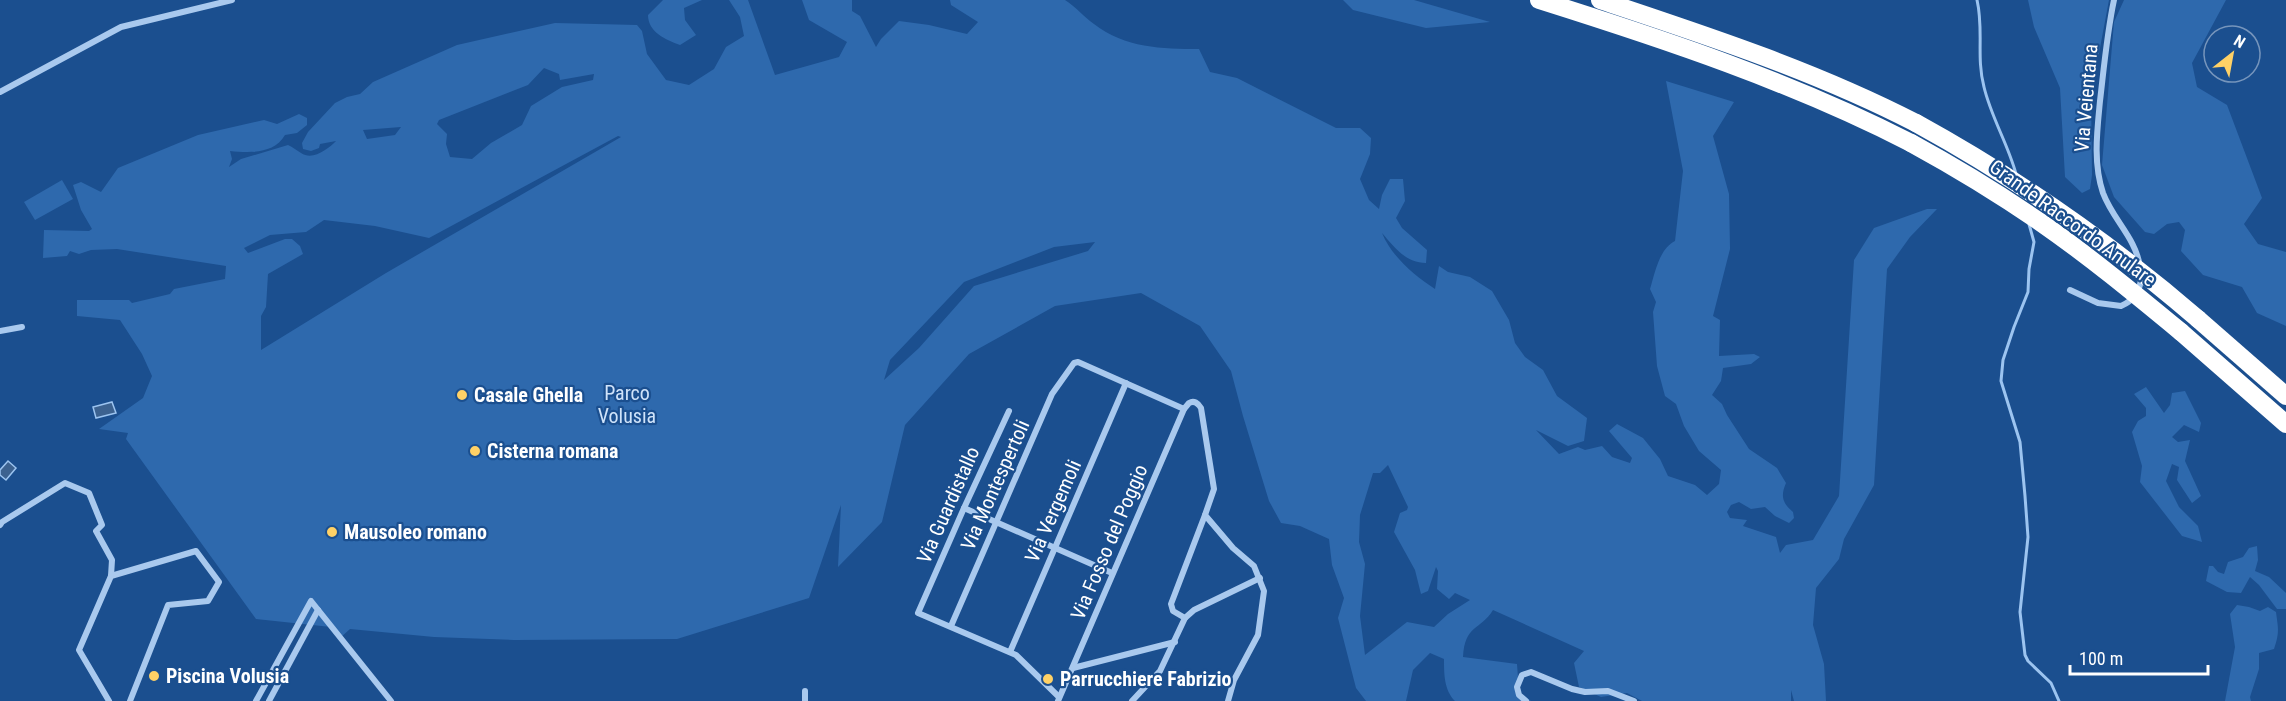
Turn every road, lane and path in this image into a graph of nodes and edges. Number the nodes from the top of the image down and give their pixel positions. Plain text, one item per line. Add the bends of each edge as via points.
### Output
1 (232, 0) edge
2 (1539, 0) edge
3 (1600, 0) edge
4 (2114, 0) edge
5 (0, 92) edge
6 (2070, 291) dead end
7 (22, 327) dead end
8 (0, 331) edge
9 (1126, 383) junction
10 (2286, 396) edge
11 (1184, 409) junction
12 (1009, 411) dead end
13 (2286, 424) edge
14 (964, 508) junction
15 (1205, 514) junction
16 (996, 522) junction
17 (0, 525) edge
18 (1054, 547) junction
19 (1112, 573) junction
20 (111, 576) junction
21 (1260, 578) junction
22 (318, 610) junction
23 (1185, 618) junction
24 (951, 626) junction
25 (1175, 642) junction
26 (1010, 652) junction
27 (1073, 668) junction
28 (805, 691) dead end
29 (1059, 699) edge
30 (109, 701) edge
31 (130, 701) edge
32 (256, 701) edge
33 (269, 701) edge
34 (391, 701) edge
35 (805, 701) edge
36 (1132, 701) edge
37 (1228, 701) edge
38 (1526, 701) edge
39 (1634, 701) edge

1 - 5 street via 121,27
2 - 13 highway, Grande Raccordo Anulare, bridge via 1761,76 1846,111 1966,174 2105,271
3 - 10 highway, Grande Raccordo Anulare, bridge via 1712,37 1851,91 1989,165 2121,255
4 - 6 street, Via Veientana via 2104,66 2097,166 2105,197 2135,246 2141,285 2131,300 2121,306 2098,303
7 - 8 street
9 - 11 street
9 - 16 street, Via Montespertoli via 1076,362 1052,393
9 - 18 street, Via Vergemoli
11 - 15 street via 1190,402 1201,408 1214,489
11 - 19 street, Via Fosso del Poggio
12 - 14 street, Via Guardistallo
14 - 16 street
14 - 24 street, Via Guardistallo via 918,613
15 - 21 street via 1254,566
15 - 23 street via 1171,604 1174,612
16 - 18 street
16 - 24 street, Via Montespertoli
17 - 20 street via 65,483 89,493 102,525 96,531 112,560
18 - 19 street
18 - 26 street, Via Vergemoli
19 - 27 street, Via Fosso del Poggio
20 - 30 street via 79,650
20 - 31 street via 196,550 219,582 208,602 168,605
21 - 23 street
21 - 37 street via 1264,594 1258,635 1234,680
22 - 32 street via 310,601
22 - 33 street
22 - 34 street
23 - 25 street
24 - 26 street
25 - 27 street
25 - 36 street via 1160,671
26 - 29 street
27 - 29 street, Via Fosso del Poggio
28 - 35 street
38 - 39 street via 1517,687 1522,675 1531,672 1572,689 1608,691

